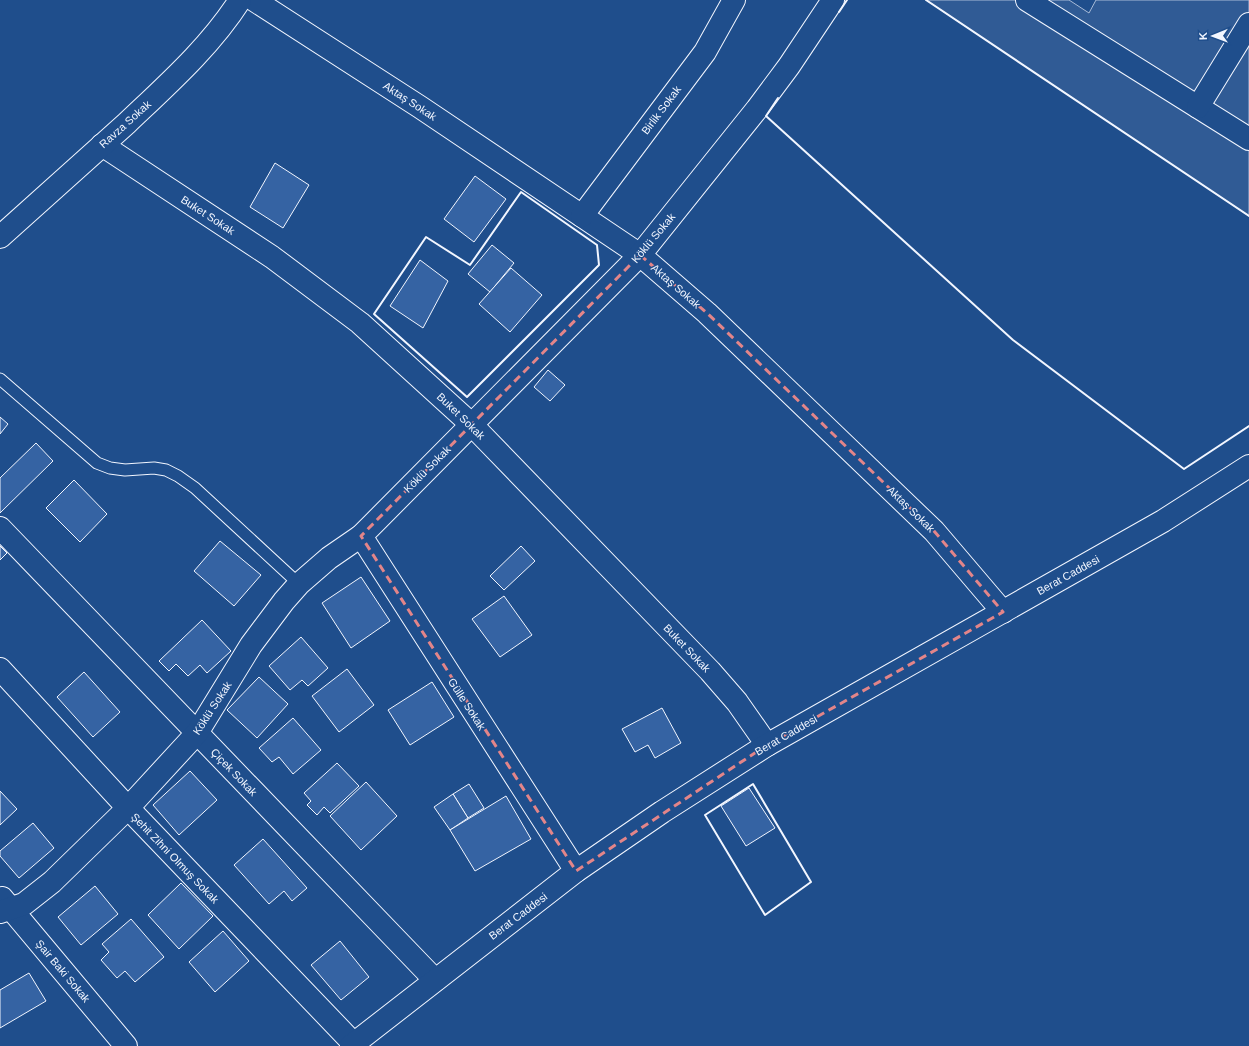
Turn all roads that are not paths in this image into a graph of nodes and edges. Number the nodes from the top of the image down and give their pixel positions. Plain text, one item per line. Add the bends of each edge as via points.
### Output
1 (240, 0) edge
2 (254, 0) edge
3 (833, 0) edge
4 (1027, 0) edge
5 (731, 1) edge
6 (1249, 24) edge
7 (1198, 107) junction
8 (1249, 139) edge
9 (102, 145) junction
10 (582, 216) junction
11 (0, 237) edge
12 (640, 255) junction
13 (0, 379) edge
14 (471, 424) junction
15 (1249, 466) edge
16 (0, 528) edge
17 (360, 536) junction
18 (299, 584) junction
19 (1003, 612) junction
20 (0, 669) edge
21 (197, 733) junction
22 (767, 745) junction
23 (128, 808) junction
24 (576, 871) junction
25 (4, 906) edge
26 (435, 980) junction
27 (352, 1045) edge
28 (126, 1046) edge

1 - 9 street, Ravza Sokak via 193,59
2 - 10 street, Aktaş Sokak via 420,106
3 - 12 street, Köklü Sokak via 789,66
4 - 7 street
5 - 10 street, Birlik Sokak via 705,52
6 - 7 street
7 - 8 street
9 - 11 street, Ravza Sokak
9 - 14 street, Buket Sokak via 272,257 360,323
10 - 12 street, Aktaş Sokak
12 - 14 street, Köklü Sokak
12 - 19 street, Aktaş Sokak via 707,313 934,531
13 - 18 lane via 97,463 125,470 166,470 189,484
14 - 17 street, Köklü Sokak
14 - 22 street, Buket Sokak via 710,671
15 - 19 street, Berat Caddesi via 1163,521
16 - 21 street, Çiçek Sokak
17 - 18 street, Köklü Sokak
17 - 24 street, Gülle Sokak
18 - 21 street, Köklü Sokak via 251,645
19 - 22 street, Berat Caddesi
20 - 23 street, Şehit Zihni Olmuş Sokak
21 - 23 street, Köklü Sokak
21 - 26 street, Çiçek Sokak
22 - 24 street, Berat Caddesi
23 - 25 street, Köklü Sokak via 52,882 24,904
23 - 27 street, Şehit Zihni Olmuş Sokak
24 - 26 street, Berat Caddesi
25 - 28 street, Şair Baki Sokak
26 - 27 street, Berat Caddesi

